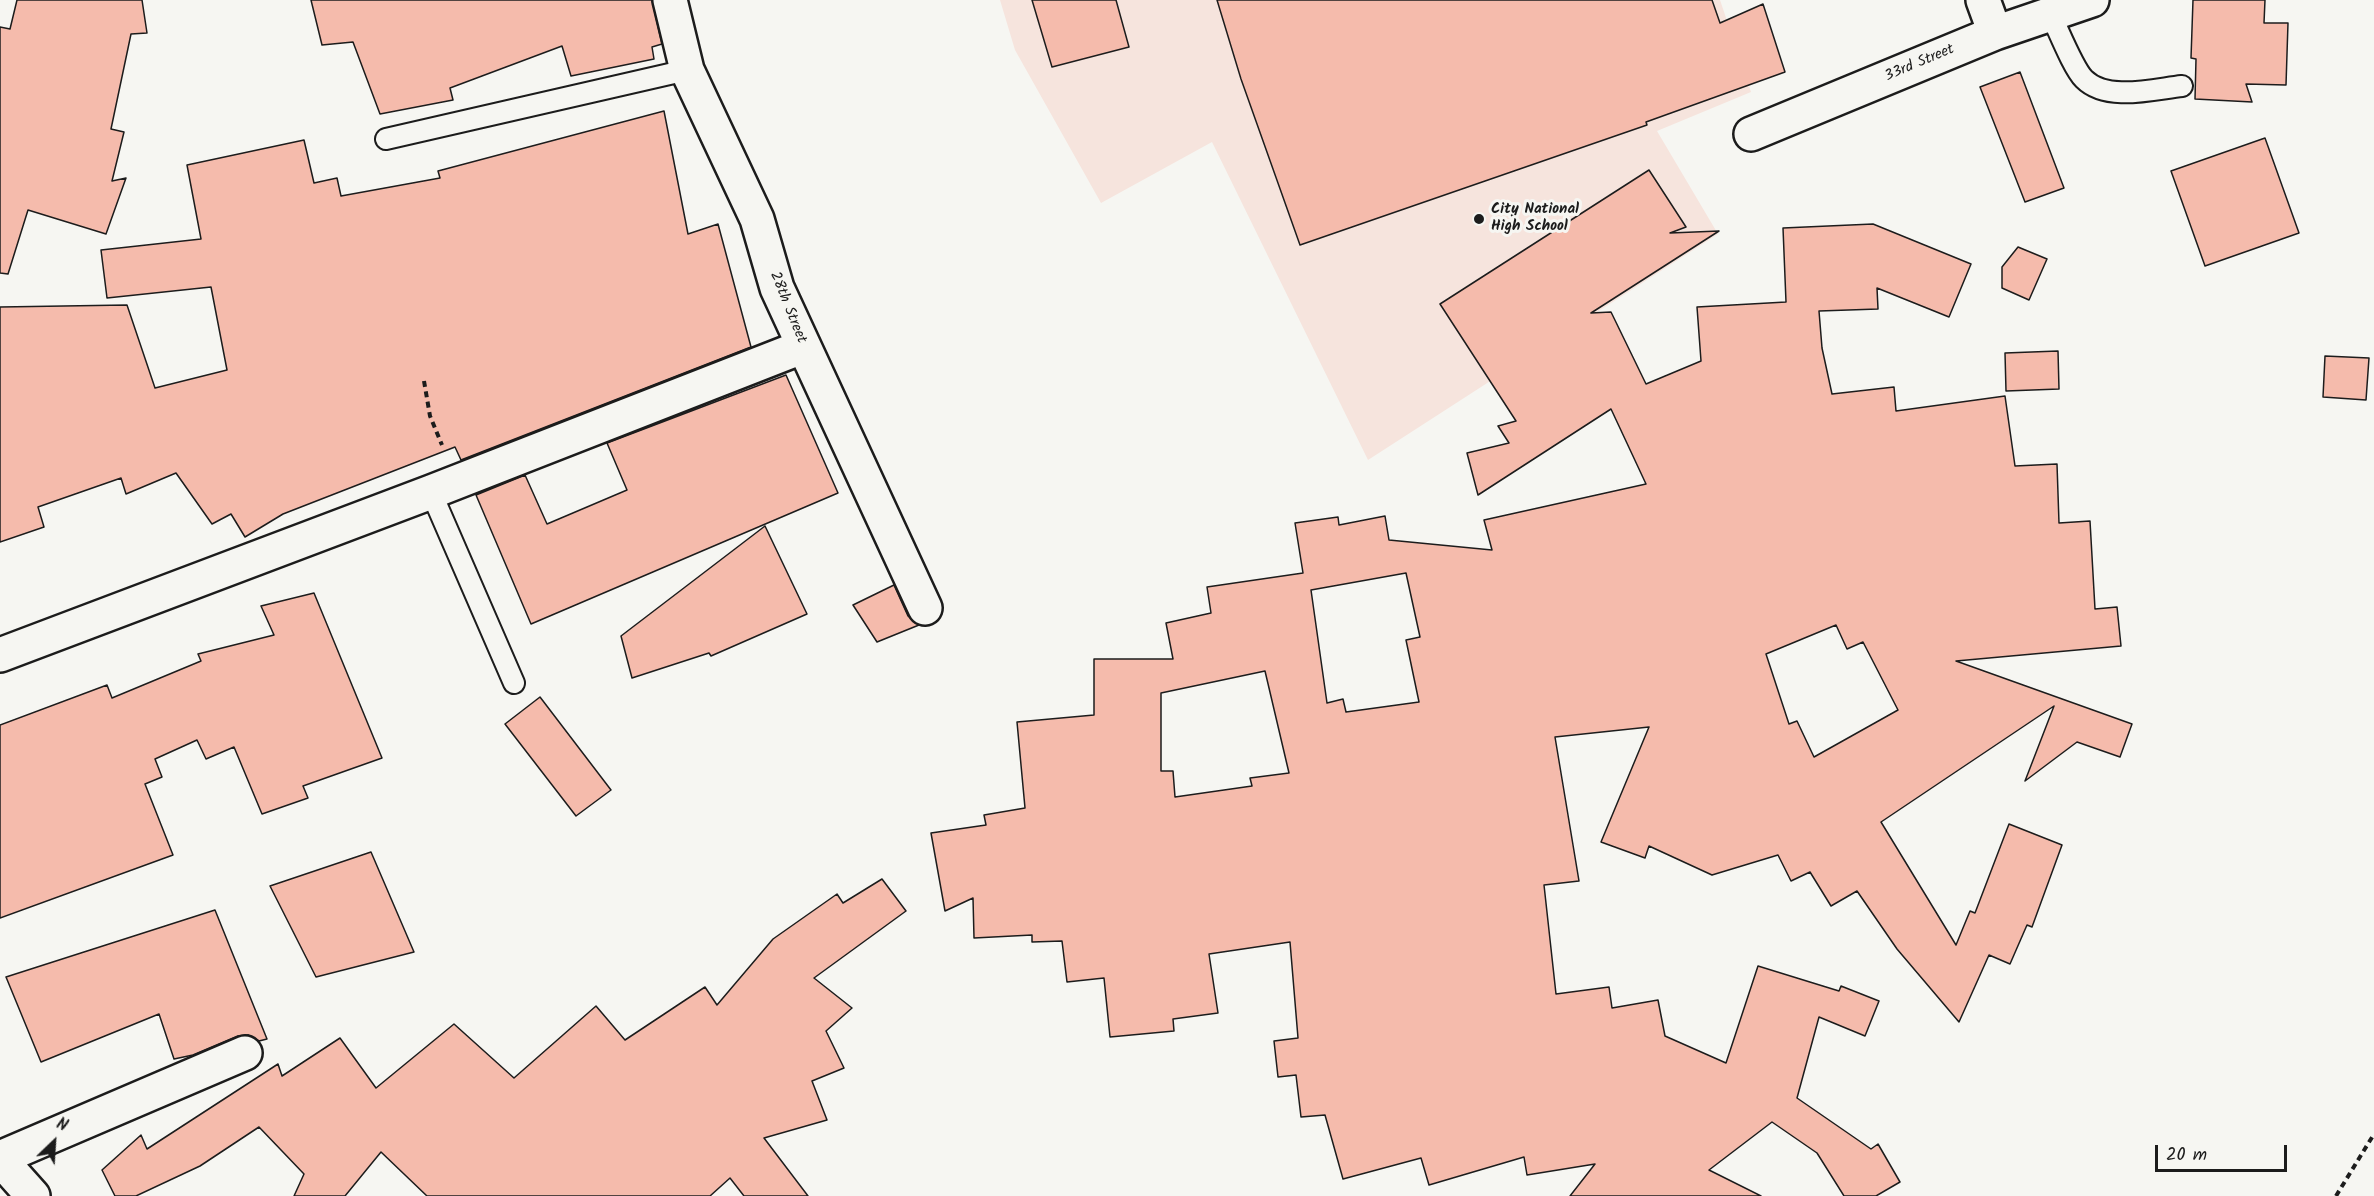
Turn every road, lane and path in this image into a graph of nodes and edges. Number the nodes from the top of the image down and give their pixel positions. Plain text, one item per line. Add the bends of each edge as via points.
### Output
1 (670, 0) edge
2 (1983, 0) edge
3 (2092, 0) edge
4 (2050, 13) junction
5 (1995, 33) junction
6 (687, 70) junction
7 (2182, 86) dead end
8 (1751, 134) dead end
9 (386, 140) dead end
10 (802, 347) junction
11 (424, 381) dead end
12 (444, 487) junction
13 (925, 608) dead end
14 (0, 655) edge
15 (514, 683) dead end
16 (245, 1053) dead end
17 (2374, 1134) edge
18 (0, 1158) edge
19 (33, 1196) edge
20 (2336, 1196) edge

1 - 6 street, 28th Street
2 - 5 street
3 - 4 street, 33rd Street
4 - 5 street, 33rd Street
4 - 7 lane via 2084,79 2098,87 2114,92
5 - 8 street, 33rd Street
6 - 9 lane
6 - 10 street, 28th Street via 756,219 777,288
10 - 12 street
10 - 13 street, 28th Street
11 - 12 path
12 - 14 street
12 - 15 lane
16 - 18 street
17 - 20 path
18 - 19 street

